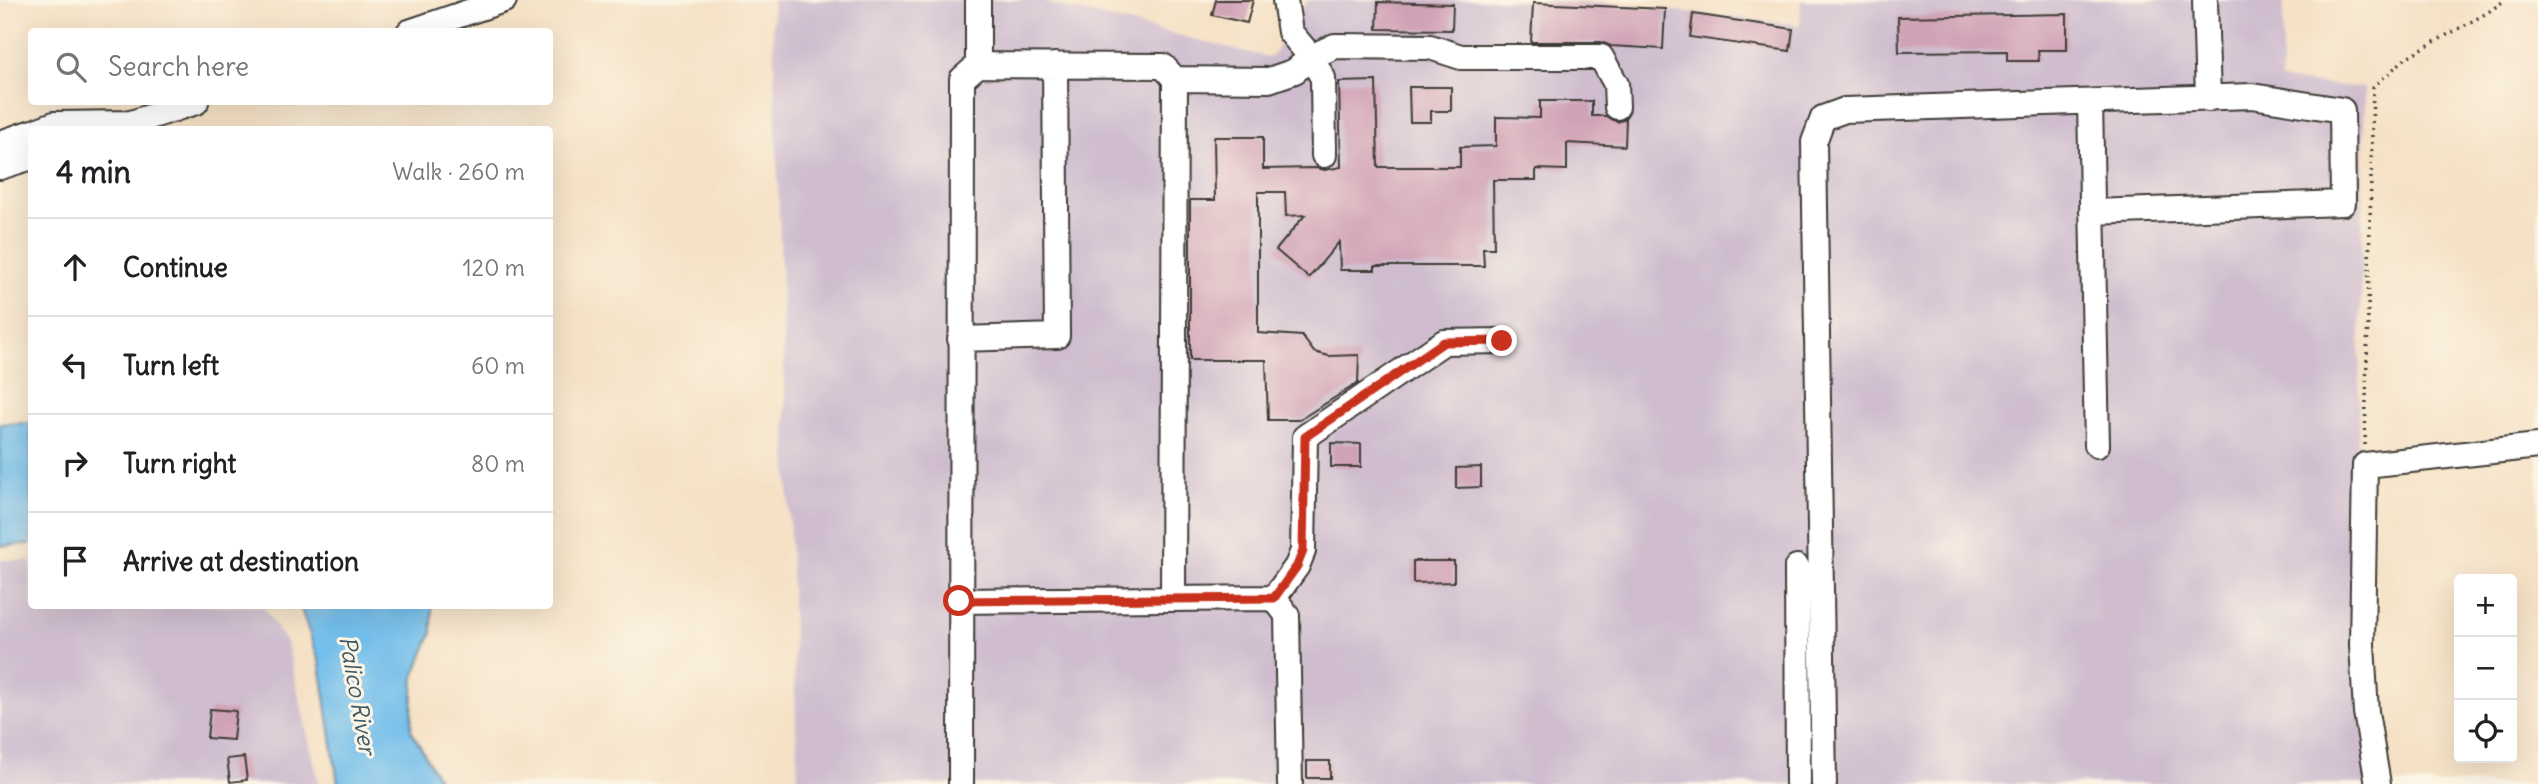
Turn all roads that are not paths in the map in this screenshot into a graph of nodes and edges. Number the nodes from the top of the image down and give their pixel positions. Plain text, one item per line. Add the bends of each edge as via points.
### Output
1 (504, 0) edge
2 (978, 0) edge
3 (1285, 0) edge
4 (2205, 0) edge
5 (421, 28) edge
6 (1311, 57) junction
7 (978, 65) junction
8 (1055, 65) junction
9 (1175, 79) junction
10 (2208, 99) junction
11 (2090, 102) junction
12 (188, 105) edge
13 (1617, 107) dead end
14 (49, 126) edge
15 (125, 126) edge
16 (28, 133) edge
17 (0, 143) edge
18 (1324, 155) dead end
19 (28, 158) edge
20 (0, 167) edge
21 (2092, 212) junction
22 (960, 339) junction
23 (1502, 341) dead end
24 (2097, 445) dead end
25 (2538, 446) edge
26 (1797, 567) dead end
27 (1173, 598) junction
28 (1274, 598) junction
29 (959, 601) junction
30 (961, 784) edge
31 (1290, 784) edge
32 (1798, 784) edge
33 (1824, 784) edge
34 (2378, 784) edge

1 - 5 street
2 - 7 street
3 - 6 street via 1290,32
4 - 10 street
6 - 9 street via 1295,71 1269,80
6 - 13 street via 1335,46 1430,47 1461,57 1601,57 1616,84
6 - 18 street via 1323,78
7 - 8 street
7 - 22 street via 962,79
8 - 9 street via 1163,66
8 - 22 street via 1057,336
9 - 27 street
10 - 11 street
10 - 21 street via 2252,96 2342,110 2343,202
11 - 21 street
11 - 33 street via 1845,110 1823,118 1814,142
12 - 15 street
14 - 15 street
16 - 17 street
19 - 20 street
21 - 24 street
22 - 29 street
23 - 28 street via 1444,342 1305,437 1303,551
25 - 34 street via 2365,465 2362,646 2366,712
26 - 32 street
27 - 28 street
27 - 29 street
28 - 31 street via 1287,615
29 - 30 street

